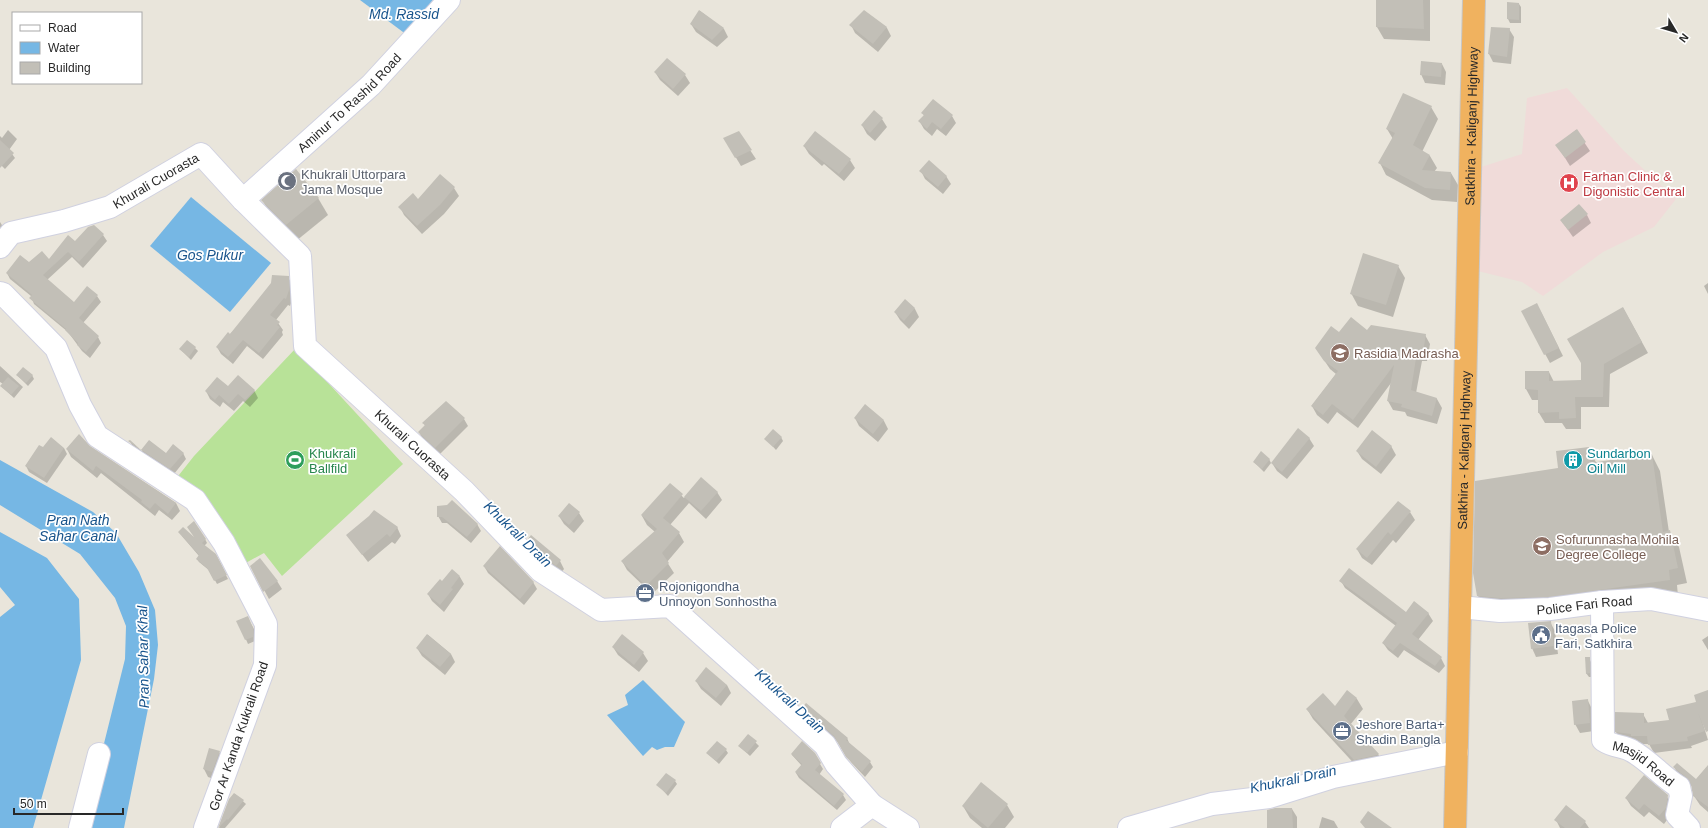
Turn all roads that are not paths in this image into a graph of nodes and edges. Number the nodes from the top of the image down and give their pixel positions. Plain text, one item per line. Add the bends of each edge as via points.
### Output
1 (449, 0) edge
2 (1474, 0) edge
3 (243, 200) junction
4 (0, 247) edge
5 (0, 293) edge
6 (1602, 602) junction
7 (1460, 608) junction
8 (1708, 610) edge
9 (1457, 752) junction
10 (99, 754) dead end
11 (872, 805) junction
12 (80, 828) edge
13 (205, 828) edge
14 (842, 828) edge
15 (908, 828) edge
16 (1129, 828) edge
17 (1455, 828) edge
18 (1689, 828) edge

1 - 3 street, Aminur To Rashid Road via 371,85
2 - 7 highway, Satkhira - Kaliganj Highway
3 - 4 street, Khurali Cuorasta via 201,154 110,208 11,233
3 - 11 street, Khurali Cuorasta via 300,256 305,346 464,491 541,571 601,610 670,606 825,745 836,764
5 - 13 street, Gor Ar Kanda Kukrali Road via 56,348 80,405 97,436 195,500 224,543 266,624 266,665
6 - 7 street, Police Fari Road via 1500,611
6 - 8 street, Police Fari Road via 1651,599
6 - 18 street, Masjid Road via 1603,740 1612,746 1630,749 1679,787 1681,796 1677,815
7 - 9 highway, Satkhira - Kaliganj Highway
9 - 16 street via 1333,777 1269,797 1212,804
9 - 17 highway, Satkhira - Kaliganj Highway
10 - 12 street
11 - 14 street
11 - 15 street, Khurali Cuorasta

